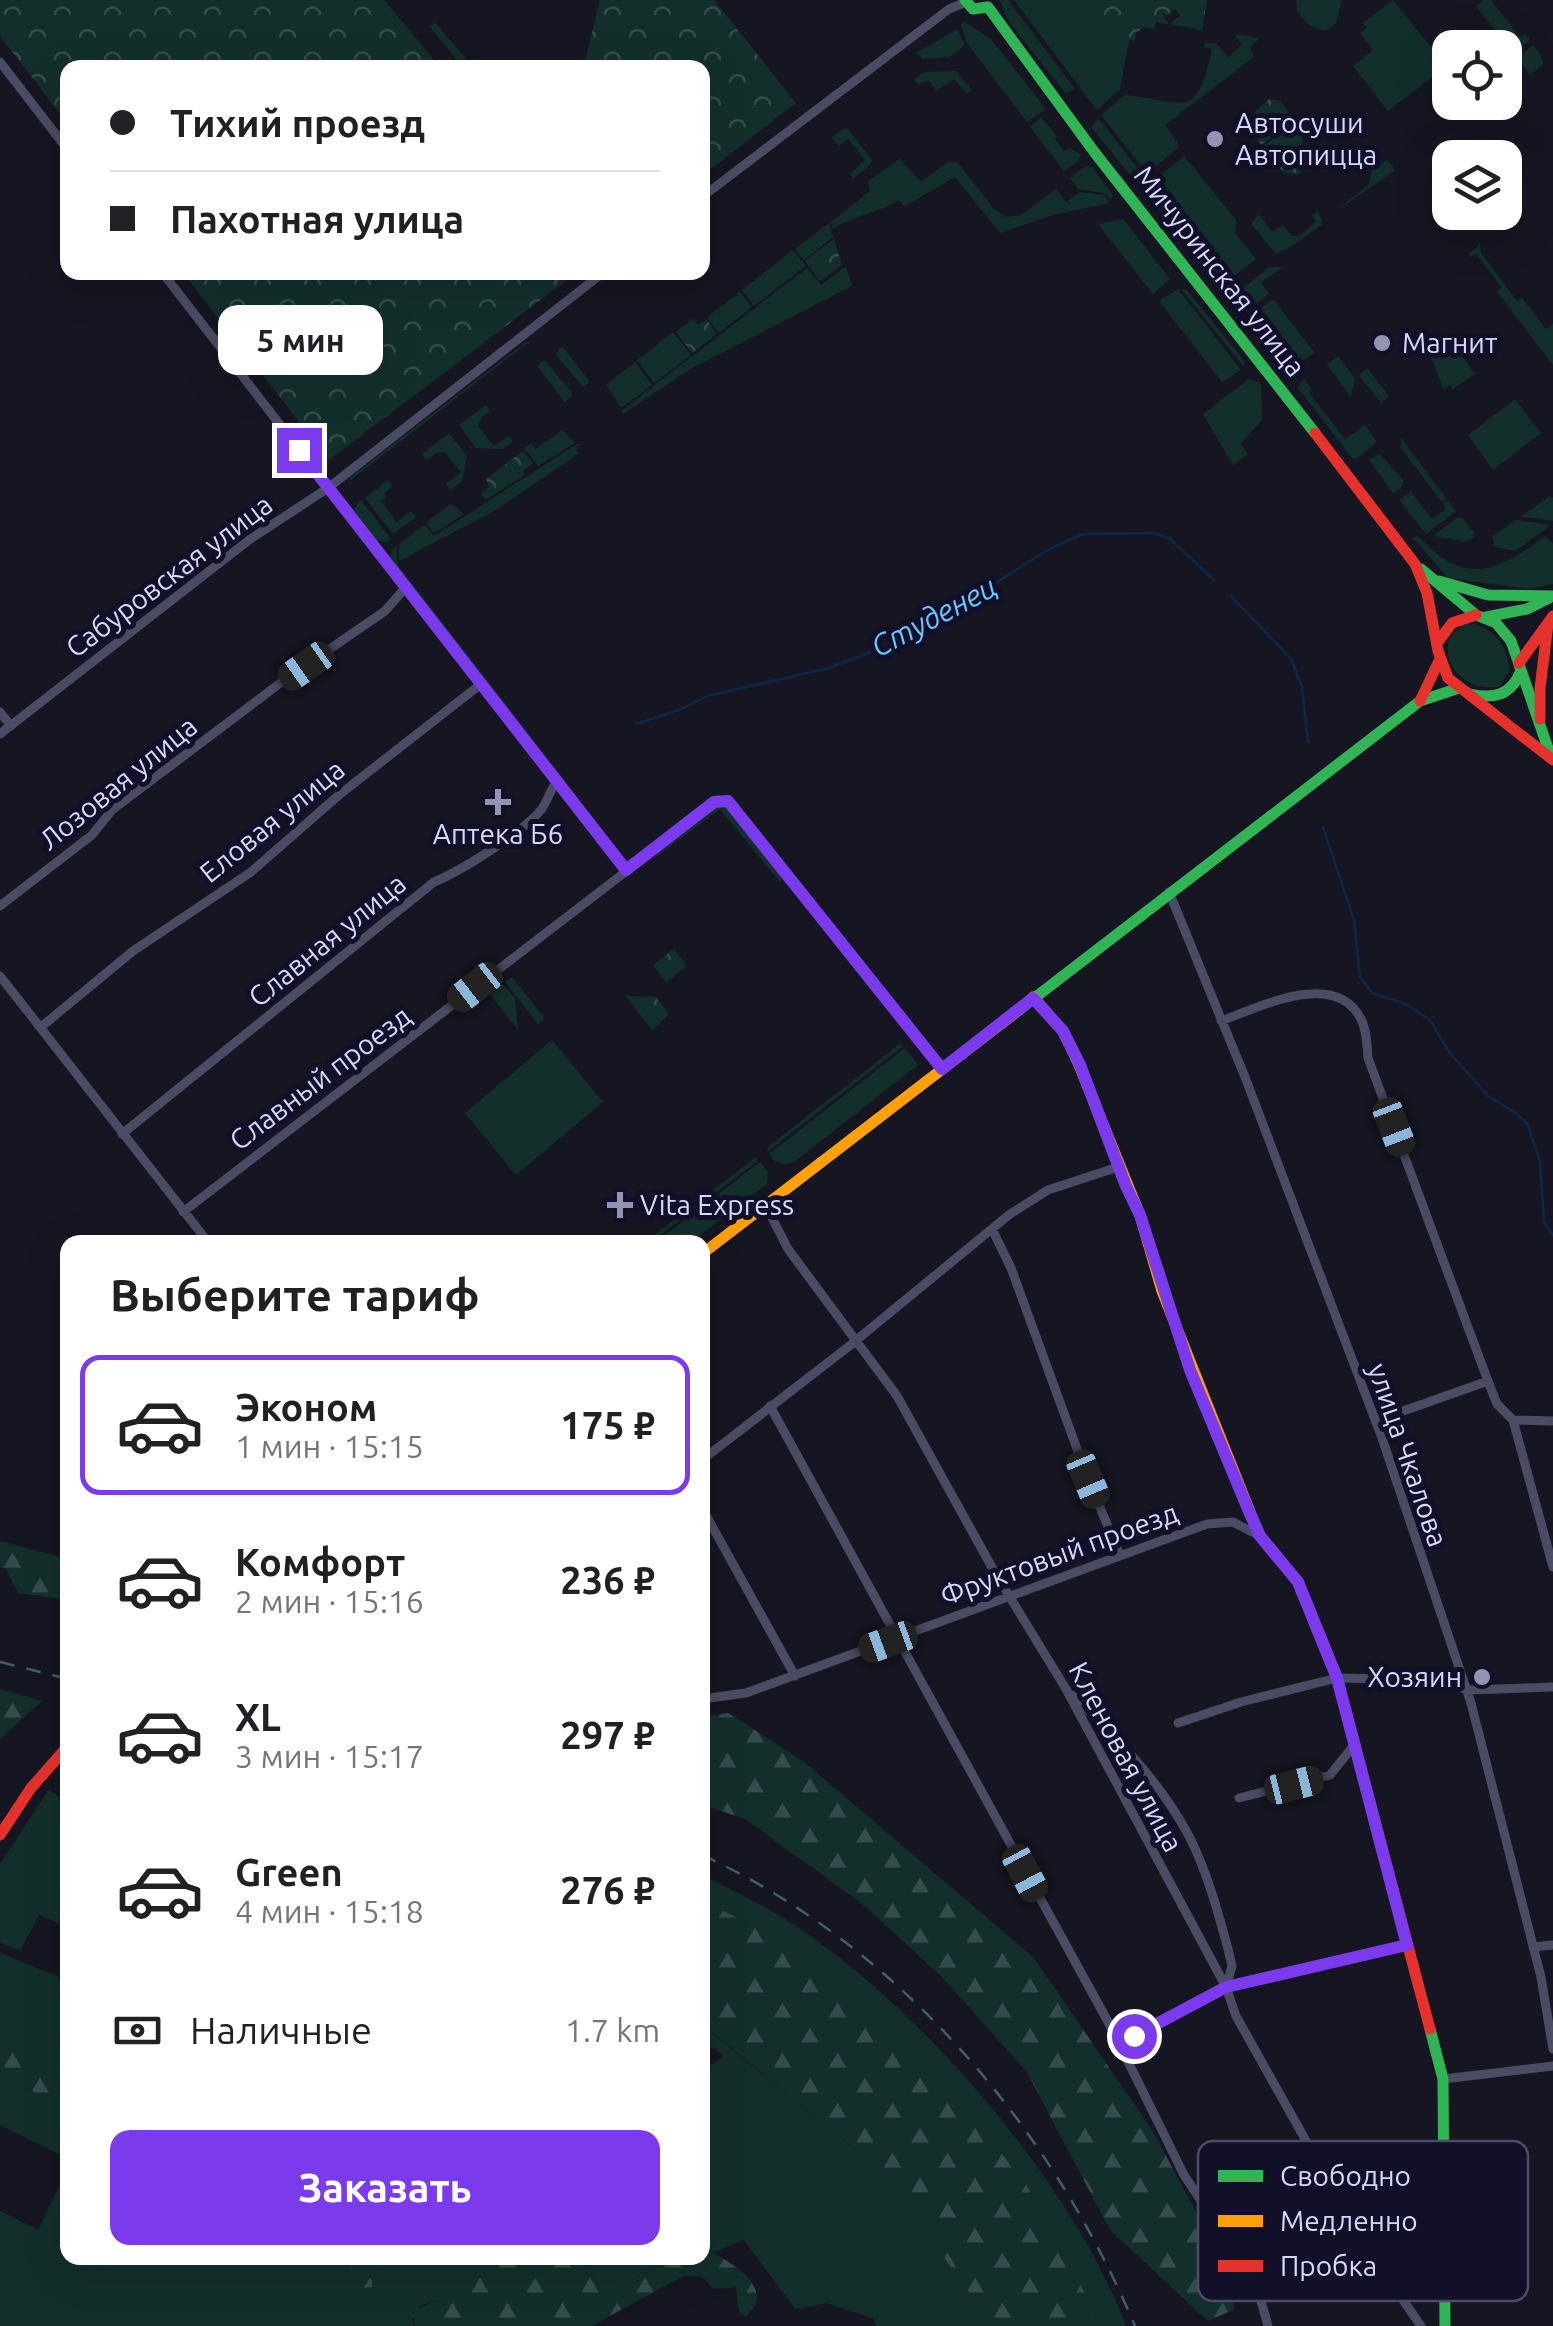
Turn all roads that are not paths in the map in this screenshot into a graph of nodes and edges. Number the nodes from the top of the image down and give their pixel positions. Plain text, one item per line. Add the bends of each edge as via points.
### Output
1 (966, 1) edge
2 (990, 3) edge
3 (0, 62) edge
4 (60, 140) edge
5 (710, 191) edge
6 (168, 280) edge
7 (594, 280) edge
8 (328, 488) junction
9 (1415, 564) junction
10 (1434, 580) junction
11 (407, 586) junction
12 (1553, 596) edge
13 (1481, 616) junction
14 (1550, 620) edge
15 (1438, 642) junction
16 (1438, 661) junction
17 (1520, 668) junction
18 (481, 684) junction
19 (1464, 691) junction
20 (1420, 701) junction
21 (0, 712) edge
22 (11, 726) junction
23 (1540, 727) junction
24 (0, 734) edge
25 (1553, 760) edge
26 (557, 782) junction
27 (626, 870) junction
28 (1169, 892) junction
29 (0, 906) edge
30 (0, 976) edge
31 (1033, 998) junction
32 (1221, 1022) junction
33 (41, 1027) junction
34 (942, 1069) junction
35 (122, 1134) junction
36 (1118, 1167) junction
37 (766, 1206) junction
38 (183, 1212) junction
39 (992, 1229) junction
40 (202, 1235) edge
41 (710, 1248) edge
42 (857, 1339) junction
43 (1488, 1381) junction
44 (770, 1406) junction
45 (1513, 1420) junction
46 (1375, 1421) junction
47 (1553, 1421) edge
48 (710, 1454) edge
49 (710, 1522) edge
50 (1260, 1536) junction
51 (1120, 1556) junction
52 (1553, 1567) edge
53 (1010, 1595) junction
54 (898, 1638) junction
55 (795, 1676) junction
56 (1337, 1678) junction
57 (1553, 1686) edge
58 (1066, 1689) junction
59 (1466, 1690) junction
60 (710, 1699) edge
61 (1178, 1723) dead end
62 (1354, 1744) junction
63 (60, 1755) edge
64 (1239, 1798) dead end
65 (0, 1835) edge
66 (1407, 1945) junction
67 (1553, 1945) edge
68 (1533, 1947) junction
69 (1226, 1987) junction
70 (1120, 2044) junction
71 (1553, 2049) edge
72 (1553, 2066) edge
73 (1442, 2080) junction
74 (1306, 2141) edge
75 (1443, 2141) edge
76 (1198, 2196) edge
77 (1261, 2301) edge
78 (1403, 2301) edge
79 (1445, 2301) edge
80 (1268, 2326) edge
81 (1420, 2326) edge
82 (1445, 2326) edge

1 - 2 main road via 973,8
1 - 5 street
2 - 9 main road, Мичуринская улица via 1116,181
3 - 4 street
6 - 8 street
7 - 8 street, Сабуровская улица
8 - 11 street
8 - 22 street, Сабуровская улица via 249,540
9 - 10 main road, Мичуринская улица
9 - 15 main road, Мичуринская улица via 1429,593
10 - 12 main road via 1488,595
10 - 13 main road, Мичуринская улица
11 - 18 street
11 - 29 street, Лозовая улица via 384,610 112,810 92,835
12 - 13 main road via 1527,610
13 - 15 main road via 1448,625
13 - 17 main road via 1504,631
14 - 17 main road
14 - 23 main road
15 - 16 main road
16 - 19 main road
16 - 20 main road
17 - 19 main road via 1501,695
17 - 23 main road
18 - 26 street
18 - 33 street, Еловая улица via 251,872 134,951
19 - 20 main road
19 - 25 main road
20 - 28 main road
21 - 22 street
22 - 24 street, Сабуровская улица
23 - 25 main road
26 - 27 street
26 - 35 street, Славная улица via 528,820 461,871 434,882
27 - 34 street, Славный проезд via 714,802 732,804
27 - 38 street, Славный проезд
28 - 31 main road
28 - 32 street, улица Чкалова
30 - 33 street
31 - 34 main road
31 - 36 main road via 1063,1031
32 - 43 street via 1298,995 1328,996 1358,1013 1368,1058
32 - 46 street, улица Чкалова
33 - 35 street
34 - 37 main road
35 - 38 street
36 - 39 street via 1048,1190
36 - 50 main road via 1190,1370
37 - 41 main road
37 - 42 street, Кленовая улица via 788,1249
38 - 40 street
39 - 42 street
39 - 51 street
42 - 44 street
42 - 53 street, Кленовая улица via 897,1396
43 - 45 street
43 - 46 street
44 - 48 street
44 - 54 street
45 - 47 street
45 - 52 street
46 - 59 street, улица Чкалова
49 - 55 street
50 - 51 street, Фруктовый проезд via 1235,1523 1214,1522
50 - 56 main road via 1298,1582
51 - 53 street, Фруктовый проезд
53 - 54 street, Фруктовый проезд
53 - 58 street, Кленовая улица
54 - 55 street, Фруктовый проезд
54 - 70 street
55 - 60 street, Фруктовый проезд
56 - 59 street via 1432,1680
56 - 61 street
56 - 62 main road
57 - 59 street
58 - 69 street, Кленовая улица
58 - 69 street via 1127,1751 1191,1841 1228,1949
59 - 68 street, улица Чкалова
62 - 64 street via 1330,1775
62 - 66 main road
63 - 65 main road
66 - 69 street
66 - 73 main road
67 - 68 street
68 - 71 street, улица Чкалова
69 - 70 street
69 - 74 street, Кленовая улица
70 - 76 street
72 - 73 street
73 - 75 main road
77 - 80 street
78 - 81 street, Кленовая улица
79 - 82 main road

